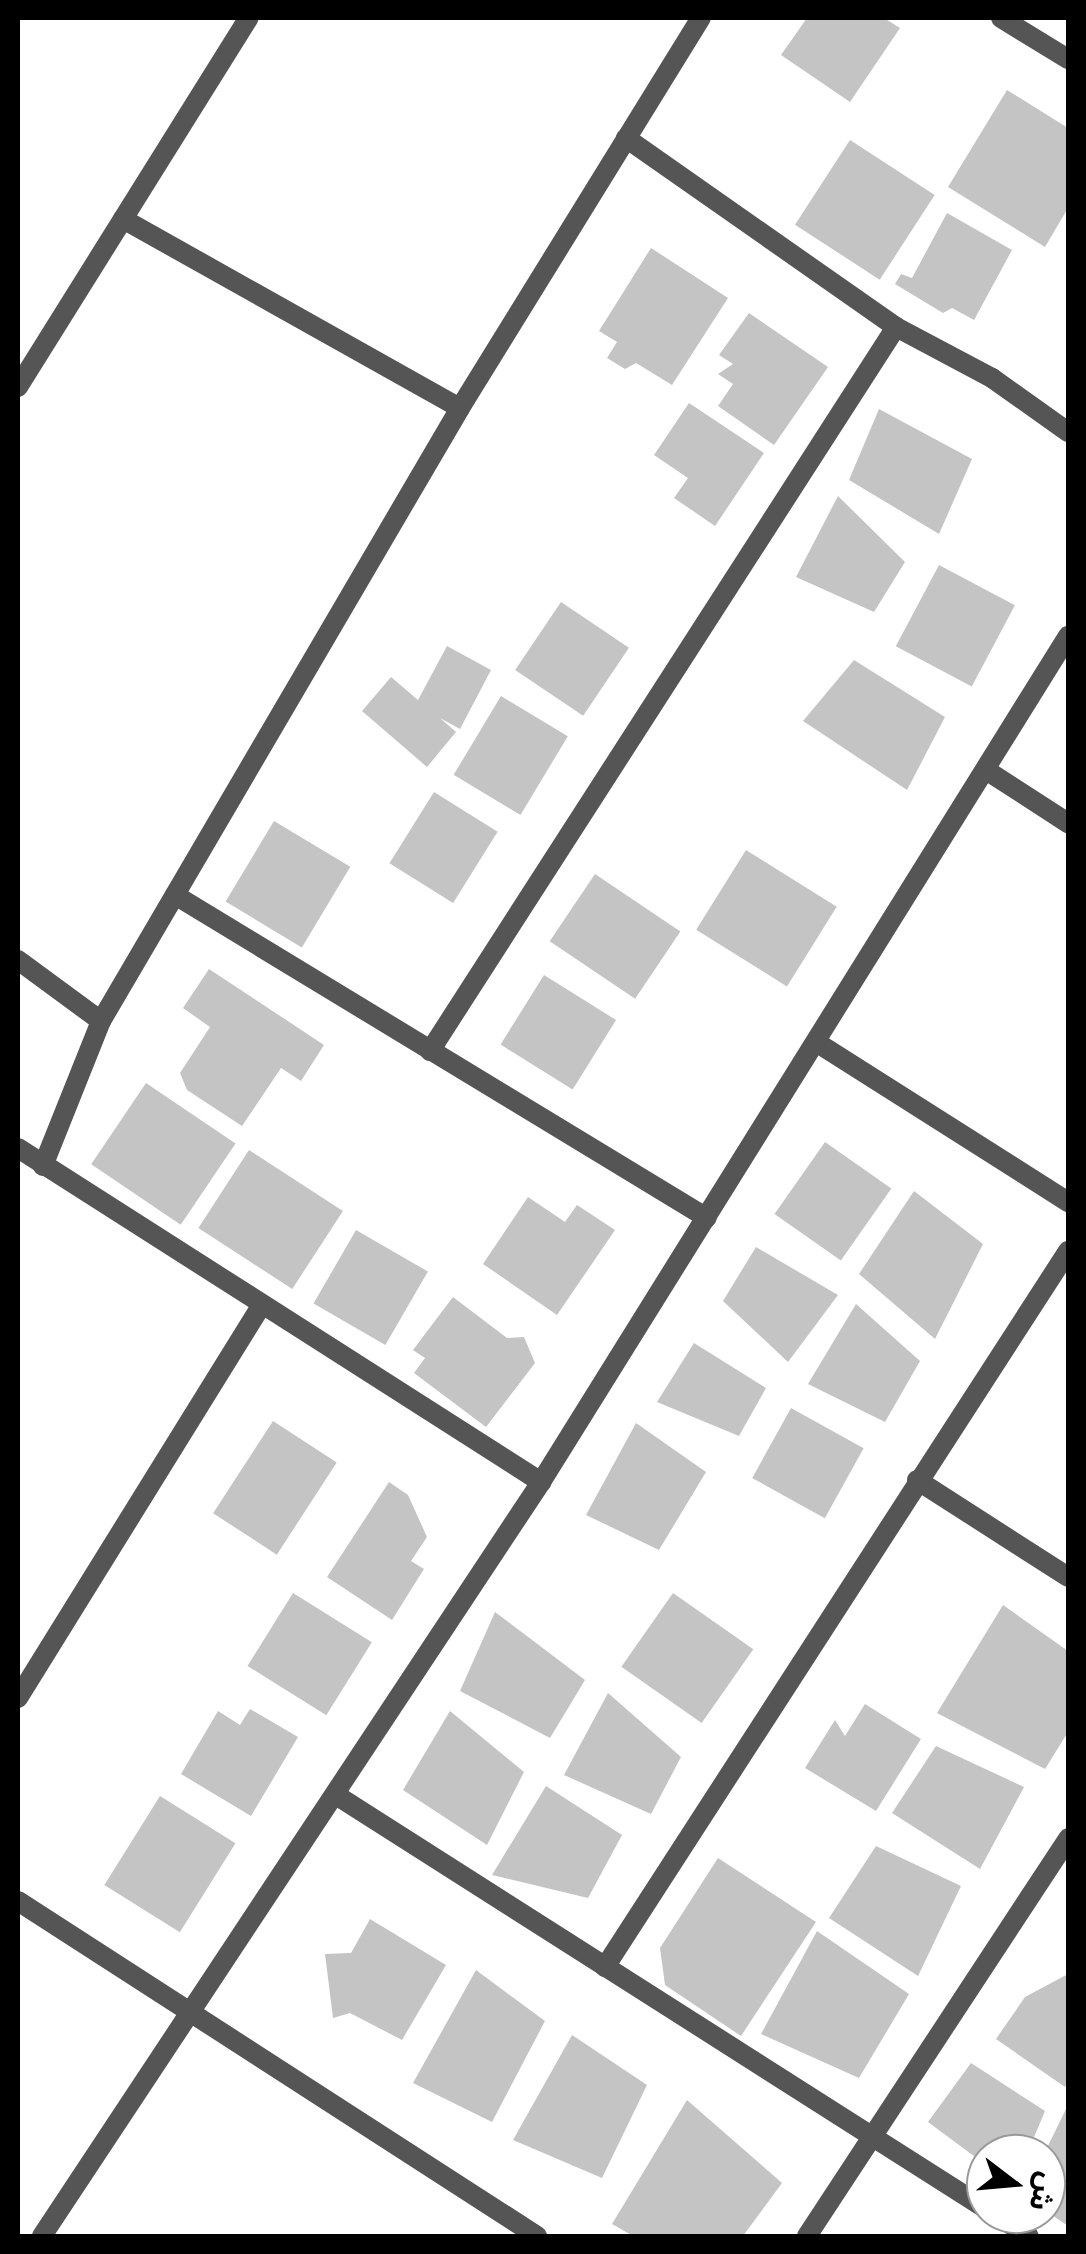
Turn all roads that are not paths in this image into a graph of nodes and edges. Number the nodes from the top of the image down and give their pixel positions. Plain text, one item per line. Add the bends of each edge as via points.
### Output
1 (250, 18) edge
2 (701, 18) edge
3 (1001, 18) edge
4 (1068, 59) edge
5 (626, 138) junction
6 (123, 219) junction
7 (896, 327) junction
8 (18, 387) edge
9 (460, 408) junction
10 (1068, 432) edge
11 (1068, 636) edge
12 (986, 770) junction
13 (1068, 822) edge
14 (174, 895) junction
15 (18, 960) edge
16 (102, 1021) junction
17 (816, 1042) junction
18 (430, 1052) junction
19 (18, 1148) edge
20 (44, 1166) junction
21 (1068, 1202) edge
22 (706, 1218) junction
23 (1068, 1251) edge
24 (260, 1307) junction
25 (918, 1480) junction
26 (541, 1482) junction
27 (1068, 1577) edge
28 (18, 1698) edge
29 (336, 1795) junction
30 (1068, 1838) edge
31 (18, 1901) edge
32 (605, 1967) junction
33 (192, 2011) junction
34 (870, 2134) junction
35 (966, 2196) edge
36 (42, 2236) edge
37 (537, 2236) edge
38 (807, 2236) edge

1 - 6 street
2 - 5 street
3 - 4 street
5 - 7 street
5 - 9 street
6 - 8 street
6 - 9 street
7 - 10 street via 992,378
7 - 18 street
9 - 14 street
11 - 12 street
12 - 13 street
12 - 17 street
14 - 16 street
14 - 18 street
15 - 16 street
16 - 20 street
17 - 21 street
17 - 22 street
18 - 22 street
19 - 20 street
20 - 24 street
22 - 26 street
23 - 25 street
24 - 26 street
24 - 28 street
25 - 27 street
25 - 32 street
26 - 29 street
29 - 32 street
29 - 33 street
30 - 34 street
31 - 33 street
32 - 34 street
33 - 36 street
33 - 37 street
34 - 35 street
34 - 38 street

